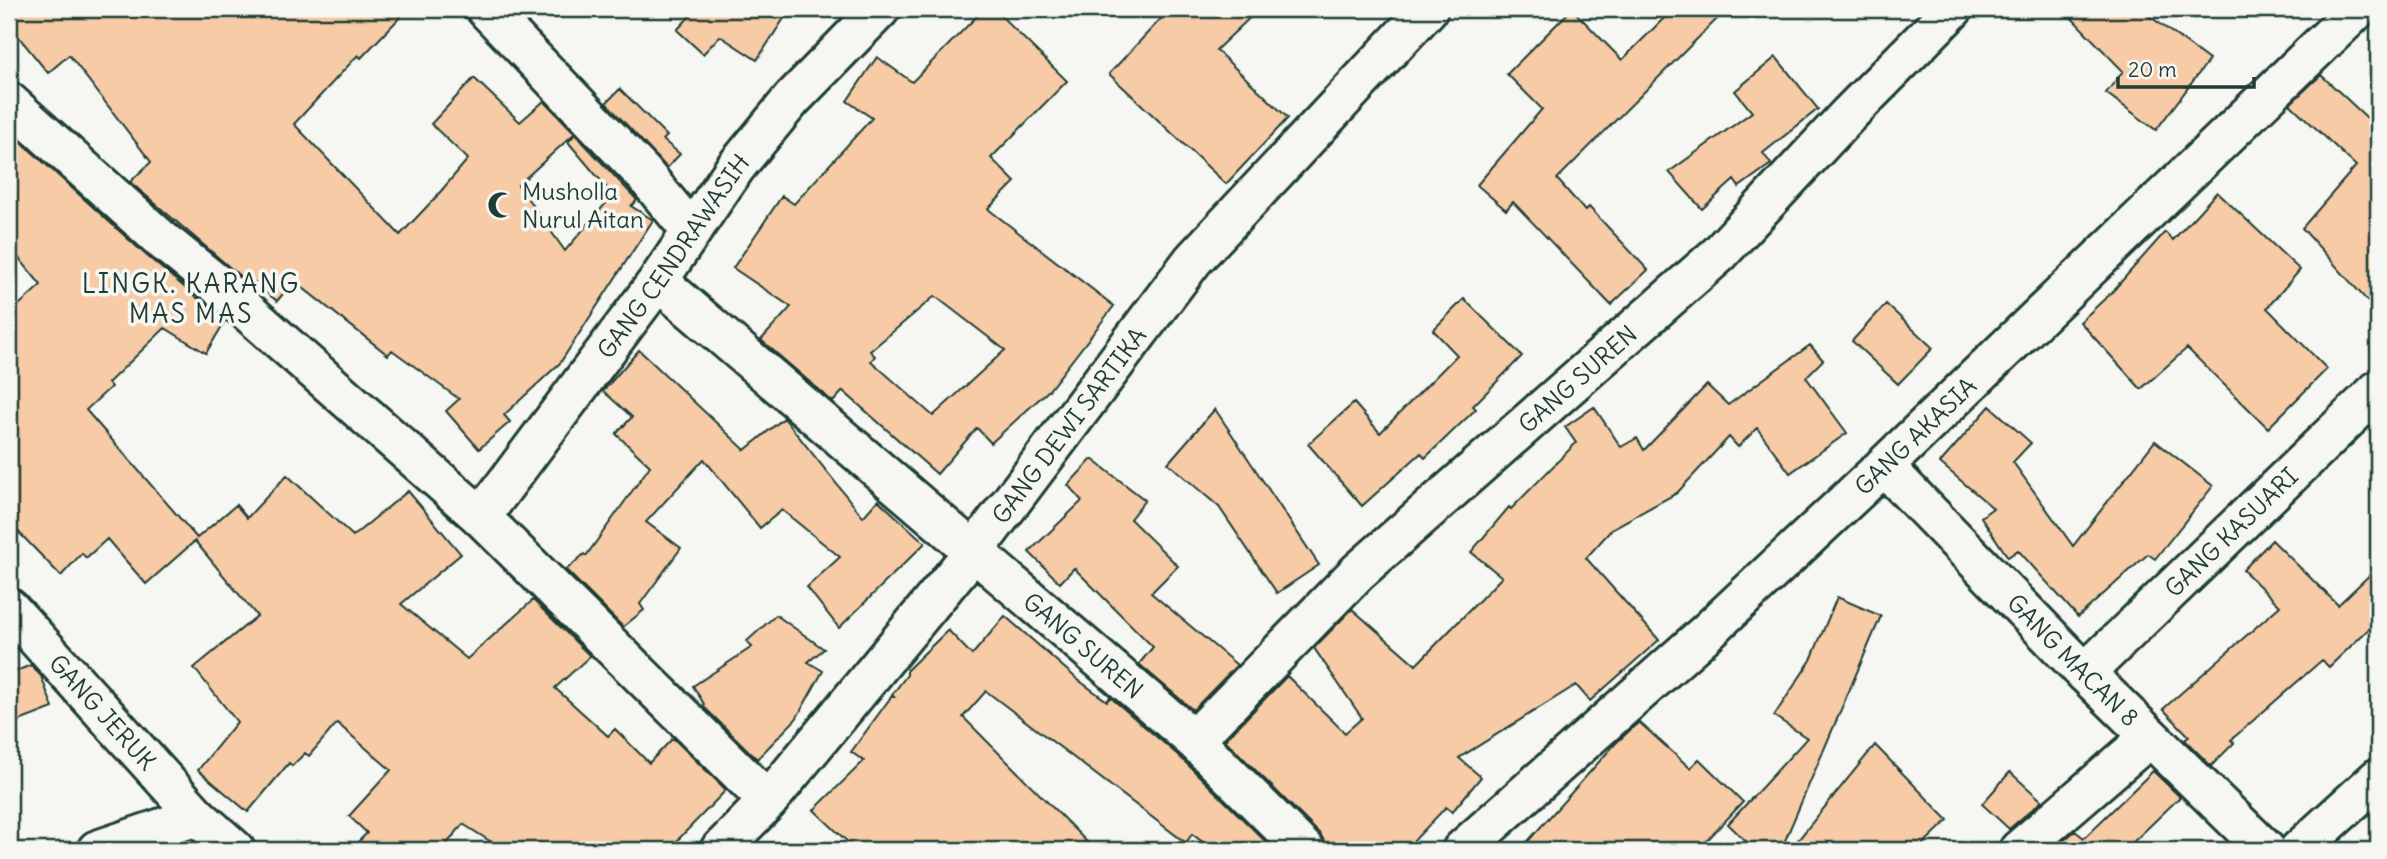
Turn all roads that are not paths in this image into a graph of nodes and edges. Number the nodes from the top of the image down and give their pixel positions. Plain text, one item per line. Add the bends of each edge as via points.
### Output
1 (486, 9) edge
2 (880, 9) edge
3 (1428, 9) edge
4 (1953, 9) edge
5 (2358, 9) edge
6 (9, 102) edge
7 (691, 231) junction
8 (658, 281) junction
9 (2378, 390) edge
10 (1884, 466) junction
11 (481, 517) junction
12 (974, 551) junction
13 (9, 608) edge
14 (2085, 673) junction
15 (2150, 737) junction
16 (1194, 740) junction
17 (2378, 778) edge
18 (768, 801) junction
19 (197, 816) junction
20 (97, 850) edge
21 (235, 850) edge
22 (720, 850) edge
23 (1305, 850) edge
24 (1462, 850) edge
25 (2020, 850) edge
26 (2266, 850) edge
27 (2300, 850) edge

1 - 7 street via 644,174
2 - 7 street, GANG CENDRAWASIH via 792,99
3 - 12 street, GANG DEWI SARTIKA via 1193,260
4 - 16 street, GANG SUREN via 1719,254 1358,572
5 - 10 street, GANG AKASIA
6 - 11 street
7 - 8 street, GANG CENDRAWASIH
8 - 11 street, GANG CENDRAWASIH
8 - 12 street, GANG SUREN
9 - 14 street, GANG KASUARI
10 - 14 street, GANG MACAN 8
10 - 24 street, GANG AKASIA via 1705,635
11 - 18 street
12 - 16 street, GANG SUREN
12 - 18 street, GANG DEWI SARTIKA
13 - 19 street, GANG JERUK
14 - 15 street, GANG MACAN 8
15 - 25 street
15 - 26 street, GANG MACAN 8
16 - 23 street, GANG SUREN
17 - 27 street
18 - 22 street, GANG DEWI SARTIKA
19 - 20 street
19 - 21 street, GANG JERUK

